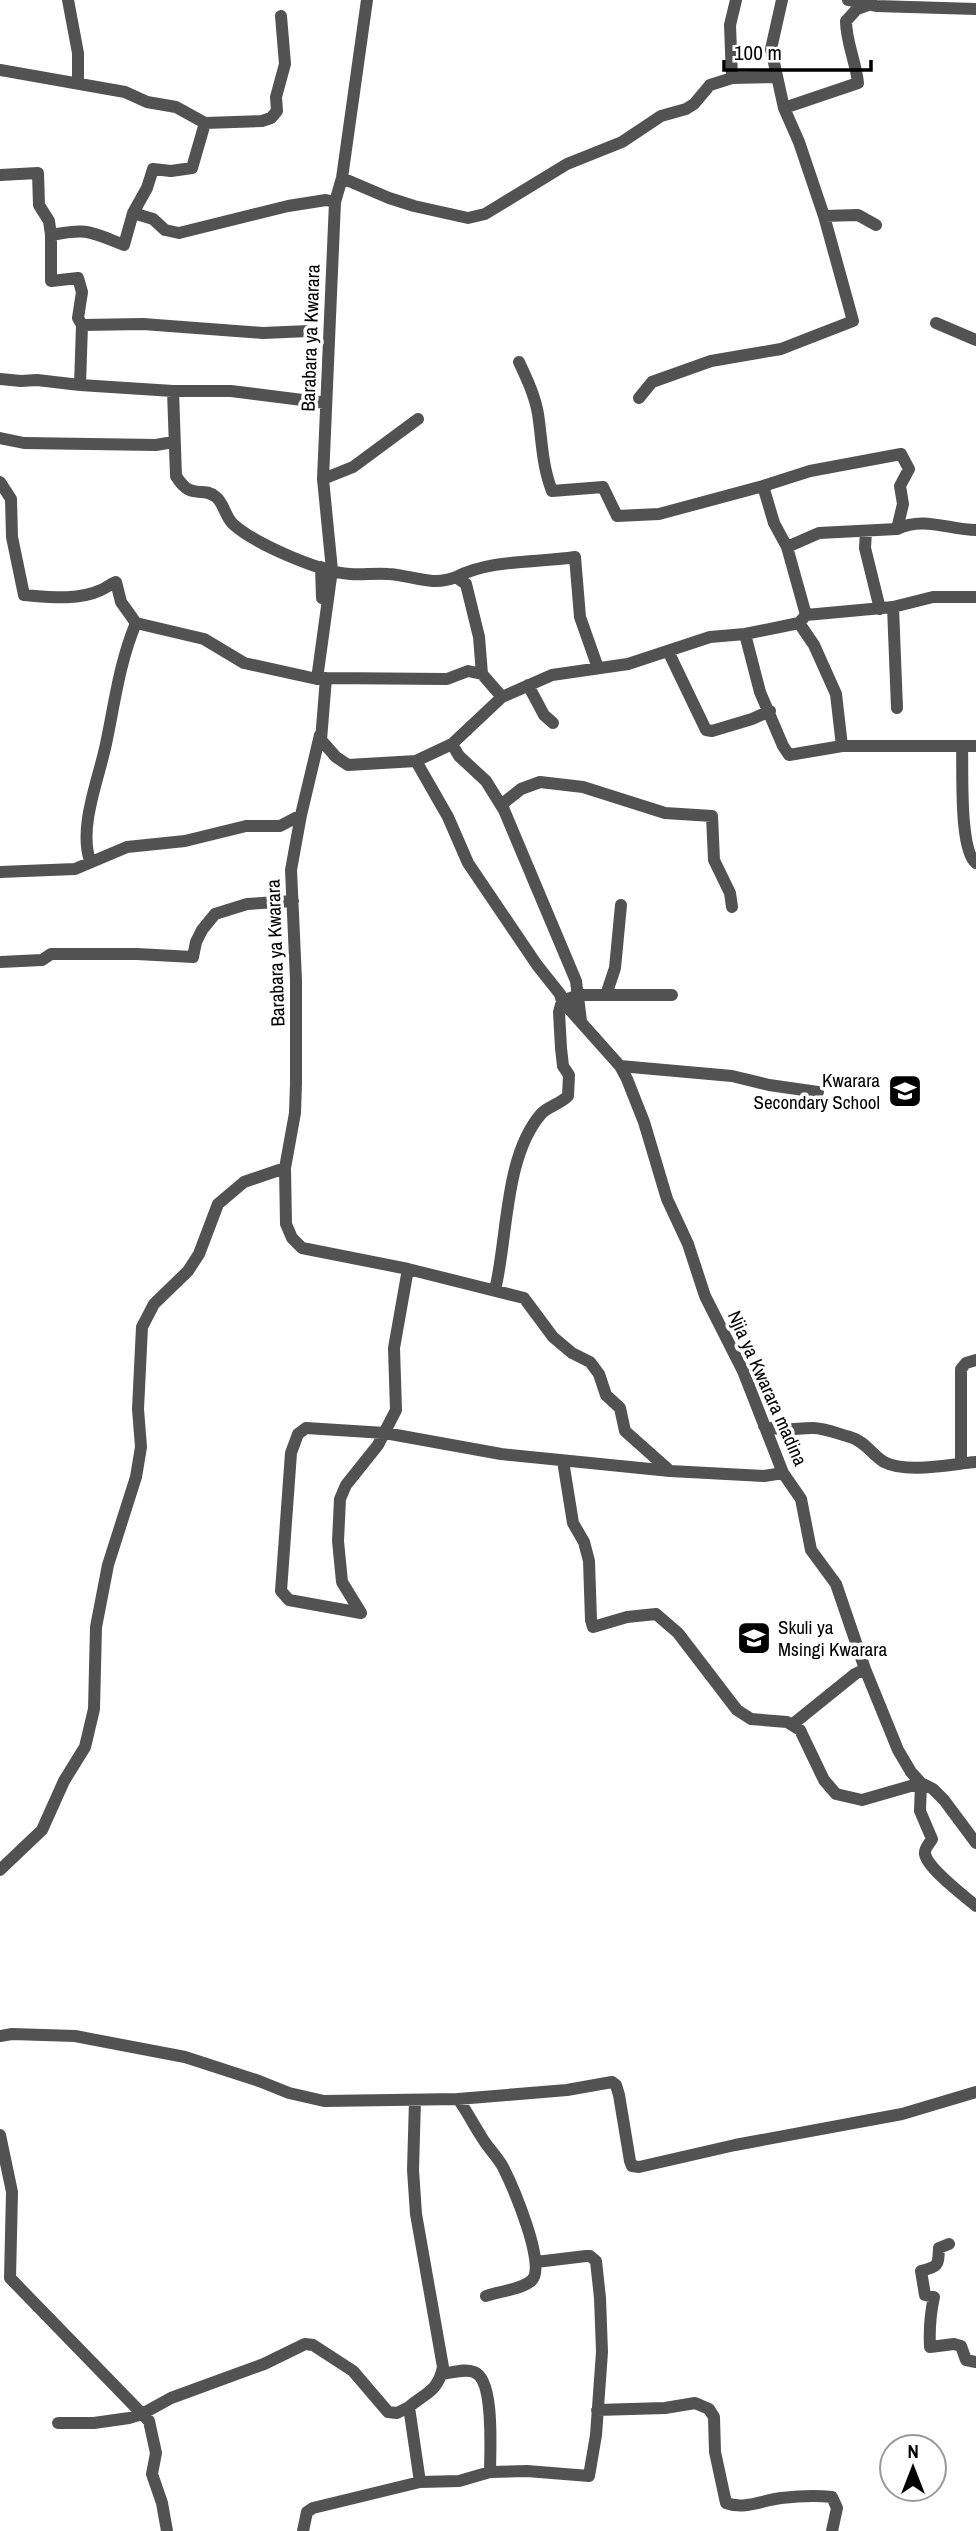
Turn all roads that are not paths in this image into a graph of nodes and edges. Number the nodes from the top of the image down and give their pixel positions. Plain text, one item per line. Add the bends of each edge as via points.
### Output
1 (68, 0) edge
2 (367, 0) edge
3 (736, 0) edge
4 (782, 0) edge
5 (848, 0) edge
6 (873, 4) edge
7 (961, 4) edge
8 (976, 9) edge
9 (281, 16) dead end
10 (0, 70) edge
11 (777, 77) junction
12 (732, 78) junction
13 (78, 83) junction
14 (784, 108) junction
15 (205, 123) junction
16 (0, 175) edge
17 (342, 178) junction
18 (335, 202) junction
19 (133, 213) junction
20 (824, 216) junction
21 (876, 225) dead end
22 (51, 235) junction
23 (936, 323) dead end
24 (82, 325) junction
25 (309, 331) dead end
26 (976, 340) edge
27 (519, 362) dead end
28 (0, 379) edge
29 (80, 385) junction
30 (173, 391) junction
31 (639, 398) dead end
32 (326, 403) junction
33 (418, 419) dead end
34 (0, 438) edge
35 (173, 442) junction
36 (323, 479) junction
37 (0, 482) edge
38 (763, 486) junction
39 (897, 528) junction
40 (976, 530) edge
41 (866, 531) junction
42 (787, 547) junction
43 (326, 569) junction
44 (456, 577) junction
45 (976, 597) edge
46 (886, 608) junction
47 (802, 619) junction
48 (135, 623) junction
49 (745, 634) junction
50 (668, 651) junction
51 (597, 668) junction
52 (482, 674) junction
53 (322, 678) junction
54 (528, 685) junction
55 (502, 697) junction
56 (897, 708) dead end
57 (770, 711) junction
58 (552, 723) dead end
59 (321, 740) junction
60 (452, 744) junction
61 (842, 746) junction
62 (962, 746) junction
63 (976, 746) edge
64 (416, 761) junction
65 (501, 805) junction
66 (301, 815) junction
67 (90, 862) junction
68 (976, 863) edge
69 (0, 872) edge
70 (293, 901) junction
71 (621, 905) dead end
72 (732, 907) dead end
73 (0, 962) edge
74 (606, 995) junction
75 (672, 995) dead end
76 (579, 996) junction
77 (562, 1001) junction
78 (581, 1021) junction
79 (620, 1066) junction
80 (818, 1092) dead end
81 (285, 1168) junction
82 (408, 1269) junction
83 (495, 1290) junction
84 (976, 1360) edge
85 (764, 1426) junction
86 (385, 1433) junction
87 (563, 1461) junction
88 (976, 1462) edge
89 (961, 1463) junction
90 (670, 1471) junction
91 (783, 1473) junction
92 (865, 1669) junction
93 (793, 1724) junction
94 (921, 1783) junction
95 (976, 1843) edge
96 (0, 1870) edge
97 (976, 1906) edge
98 (0, 2036) edge
99 (976, 2092) edge
100 (458, 2099) junction
101 (415, 2100) junction
102 (0, 2135) edge
103 (949, 2244) dead end
104 (536, 2262) junction
105 (5, 2281) edge
106 (486, 2296) dead end
107 (976, 2362) edge
108 (442, 2375) junction
109 (408, 2407) junction
110 (597, 2410) junction
111 (142, 2414) junction
112 (58, 2424) dead end
113 (490, 2472) junction
114 (419, 2482) junction
115 (167, 2531) edge
116 (303, 2531) edge
117 (832, 2531) edge

1 - 13 street via 78,53
2 - 17 street, Barabara ya Kwarara
3 - 12 street via 730,25
4 - 11 street via 771,49
5 - 6 street
6 - 7 street
6 - 14 street via 857,9 846,21 858,83
7 - 8 street
9 - 15 street via 285,64 277,111 262,121
10 - 13 street
11 - 12 street
11 - 14 street
12 - 17 street via 710,85 686,109 661,116 622,142 567,164 485,215 468,218 414,206
13 - 15 street via 176,107
14 - 20 street
15 - 19 street via 192,168 152,169
16 - 22 street via 38,173 39,205
17 - 18 street, Barabara ya Kwarara
18 - 19 street via 288,206 179,233
18 - 32 street, Barabara ya Kwarara
19 - 22 street via 124,245 79,230
20 - 21 street via 858,215
20 - 31 street via 853,321 781,349 711,361 652,382
22 - 24 street via 51,281 78,278
23 - 26 street
24 - 25 street
24 - 29 street
27 - 38 street via 538,412 552,491 603,487 617,516 675,511
28 - 29 street
29 - 30 street
30 - 32 street via 231,391
30 - 35 street
32 - 36 street, Barabara ya Kwarara
33 - 36 street via 353,467
34 - 35 street via 24,443
35 - 43 street via 176,476 183,487 217,497 231,523 259,541
36 - 43 street, Barabara ya Kwarara
37 - 48 street via 10,499 23,595 81,596 116,582 121,602
38 - 39 street via 810,471 901,454 909,469 900,486 903,504
38 - 42 street
39 - 40 street via 937,523
39 - 41 street
41 - 42 street via 819,533
41 - 46 street via 865,548
42 - 47 street
43 - 44 street via 419,581
43 - 53 street, Barabara ya Kwarara
44 - 51 street via 501,563 575,557 580,617
44 - 52 street via 466,584 479,637
45 - 46 street via 933,597
46 - 47 street
46 - 56 street
47 - 49 street
47 - 61 street via 836,694
48 - 53 street via 204,639 244,663
48 - 67 street via 86,825
49 - 50 street via 710,637
49 - 57 street via 760,692
50 - 51 street
50 - 57 street via 706,730
51 - 54 street via 552,674
52 - 53 street via 468,671 447,679
52 - 55 street
53 - 59 street, Barabara ya Kwarara
54 - 55 street
54 - 58 street
55 - 60 street
57 - 61 street via 789,755
59 - 64 street via 348,765
59 - 66 street, Barabara ya Kwarara
60 - 64 street
60 - 65 street
61 - 62 street
62 - 63 street
62 - 68 street via 965,842
64 - 77 street via 468,863
65 - 72 street via 521,789 540,782 583,787 665,813 712,816 714,860
65 - 76 street
66 - 67 street via 280,826 246,826 185,841 127,847
66 - 70 street, Barabara ya Kwarara via 291,870
67 - 69 street via 75,869
70 - 73 street via 247,904 215,914 202,930 193,957 51,954 42,960
70 - 81 street, Barabara ya Kwarara via 296,1083
71 - 74 street via 615,968
74 - 75 street
74 - 76 street
76 - 77 street
76 - 78 street
77 - 78 street
77 - 83 street via 561,1048 569,1075 568,1096 543,1111 522,1146
78 - 79 street
79 - 80 street via 720,1074
79 - 85 street, Njia ya Kwarara madina via 705,1296 743,1371
81 - 82 street, Barabara ya Kwarara via 286,1224 302,1248
81 - 96 street via 244,1182 218,1204 200,1254 154,1304 142,1327 141,1447 96,1627 94,1709 85,1747 42,1830
82 - 83 street, Barabara ya Kwarara
82 - 86 street via 394,1348 396,1410
83 - 90 street, Barabara ya Kwarara via 524,1298 553,1338 590,1362 606,1395 620,1408 625,1432
84 - 89 street via 961,1369
85 - 89 street via 781,1431 814,1428 853,1438 883,1462 896,1466
85 - 91 street, Njia ya Kwarara madina
86 - 86 street via 306,1428 298,1434 291,1453 281,1591 289,1600 361,1613 342,1582 340,1499
86 - 87 street
87 - 90 street
87 - 93 street via 573,1523 589,1561 593,1627 656,1614 678,1633 737,1710 751,1719
88 - 89 street
90 - 91 street
91 - 92 street, Njia ya Kwarara madina via 801,1499 811,1550 836,1584
92 - 93 street
92 - 94 street, Njia ya Kwarara madina via 898,1749
93 - 94 street via 836,1794 862,1800
94 - 95 street, Njia ya Kwarara madina via 944,1800
94 - 97 street via 920,1811 932,1839 925,1855 941,1877
98 - 101 street via 75,2036 185,2057 314,2100
99 - 100 street via 902,2114 639,2167 630,2161 619,2095 612,2082
100 - 101 street
100 - 104 street via 502,2165 530,2232
101 - 108 street via 416,2214
102 - 105 street via 12,2192
103 - 107 street via 939,2248 935,2267 921,2271 925,2295 934,2297 928,2318 930,2347 961,2346 966,2360
104 - 106 street via 533,2279
104 - 110 street via 590,2256 596,2262 602,2351
105 - 111 street
108 - 109 street via 432,2390
108 - 113 street via 471,2370 483,2380
109 - 111 street via 388,2412 354,2371 305,2344
109 - 114 street
110 - 113 street via 589,2476
110 - 117 street via 702,2405 713,2417 726,2503 832,2497 837,2508
111 - 112 street
111 - 115 street via 149,2421 154,2442 152,2474
113 - 114 street via 471,2480
114 - 116 street via 313,2508 307,2512

